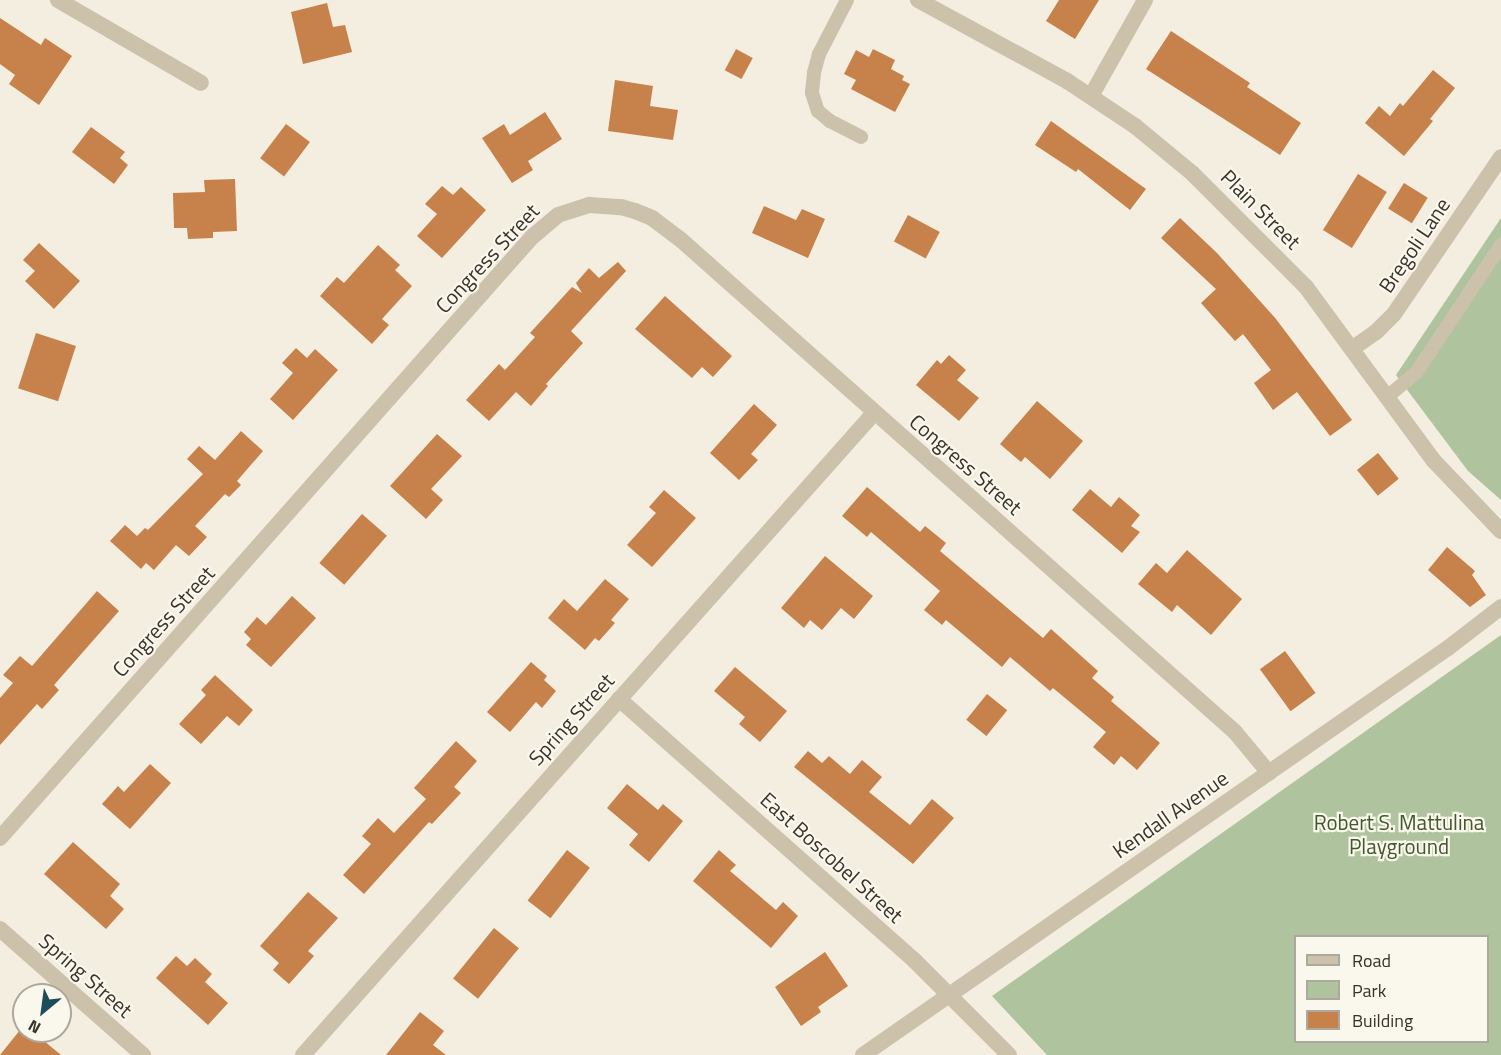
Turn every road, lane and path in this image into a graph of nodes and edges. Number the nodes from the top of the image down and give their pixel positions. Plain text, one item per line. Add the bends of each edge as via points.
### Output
1 (58, 0) edge
2 (847, 0) edge
3 (918, 0) edge
4 (1145, 0) edge
5 (201, 83) dead end
6 (1091, 96) junction
7 (861, 137) dead end
8 (1501, 157) edge
9 (1501, 245) edge
10 (1353, 348) junction
11 (1387, 397) junction
12 (874, 413) junction
13 (1501, 531) edge
14 (1501, 607) edge
15 (620, 699) junction
16 (1269, 773) junction
17 (0, 838) edge
18 (0, 929) edge
19 (951, 995) junction
20 (143, 1055) edge
21 (303, 1055) edge
22 (863, 1055) edge
23 (1008, 1055) edge

1 - 5 street
2 - 7 lane via 819,54 812,93 818,111
3 - 6 street, Plain Street
4 - 6 street
6 - 10 street, Plain Street via 1154,141 1207,187 1306,287
8 - 10 street, Bregoli Lane via 1394,314
9 - 11 lane via 1420,368
10 - 11 street, Plain Street
11 - 13 street, Plain Street via 1445,475
12 - 15 street, Spring Street
12 - 16 street, Congress Street via 1235,732
12 - 17 street, Congress Street via 652,218 605,205 581,206 558,215 532,237
14 - 16 street, Kendall Avenue
15 - 19 street, East Boscobel Street
15 - 21 street, Spring Street
16 - 19 street, Kendall Avenue
18 - 20 street, Spring Street
19 - 22 street, Kendall Avenue
19 - 23 street, East Boscobel Street

